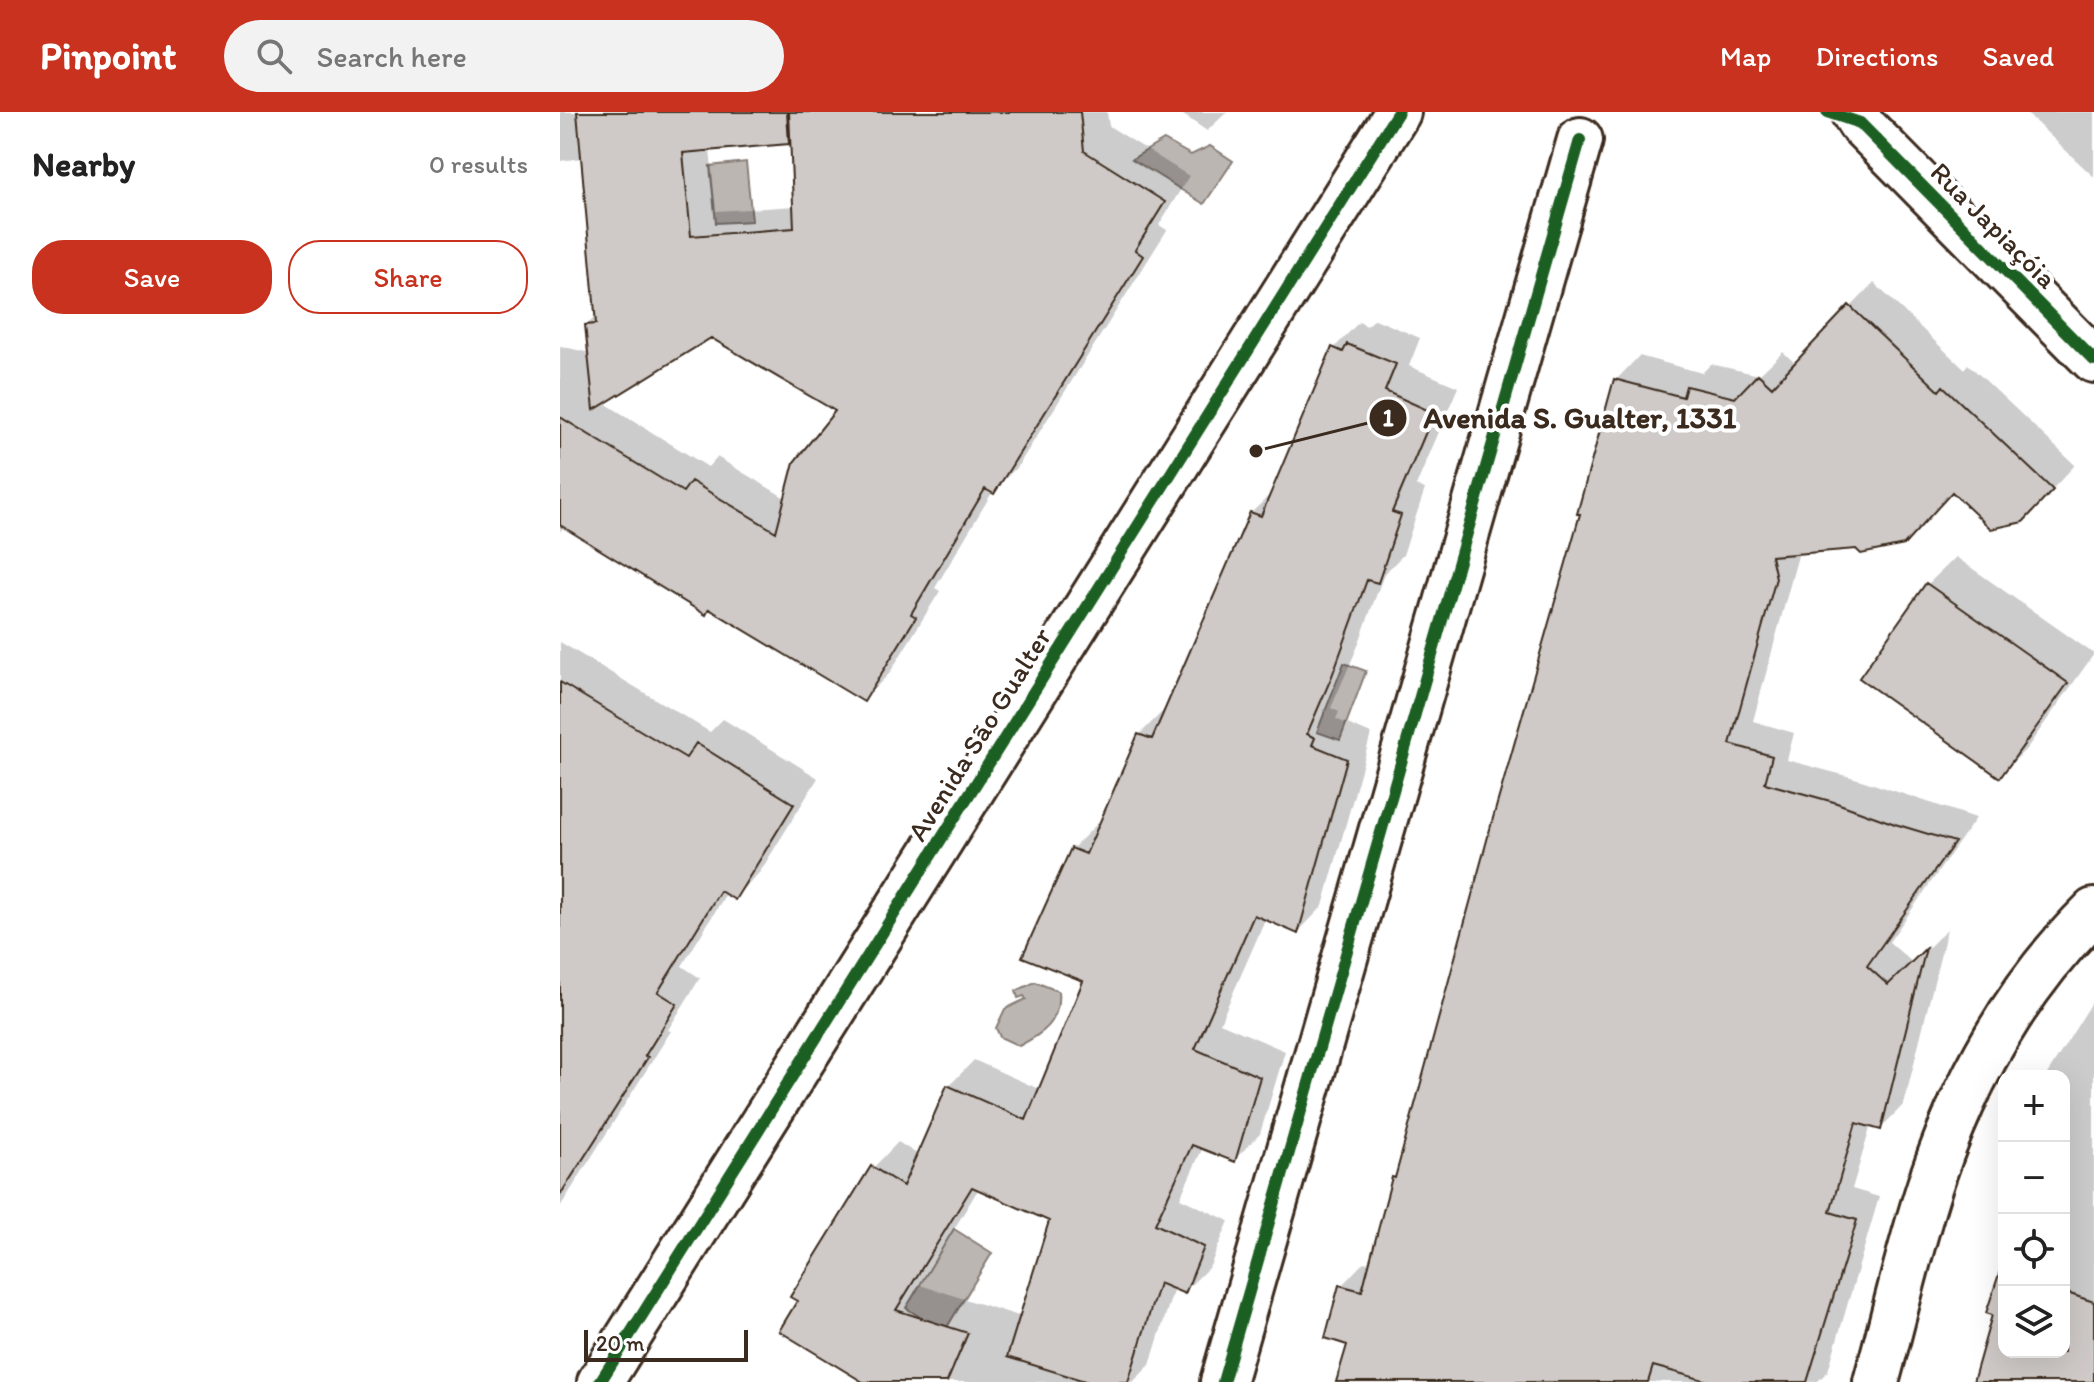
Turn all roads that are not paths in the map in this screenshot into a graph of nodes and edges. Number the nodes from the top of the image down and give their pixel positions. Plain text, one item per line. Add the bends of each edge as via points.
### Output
1 (1398, 112) edge
2 (1847, 116) edge
3 (1580, 140) dead end
4 (2094, 360) edge
5 (2094, 911) edge
6 (600, 1382) edge
7 (1223, 1382) edge
8 (1876, 1382) edge

1 - 6 street, Avenida São Gualter
2 - 4 street, Rua Japiaçóia
3 - 7 street
5 - 8 street via 2018,1003 1968,1090 1933,1176

